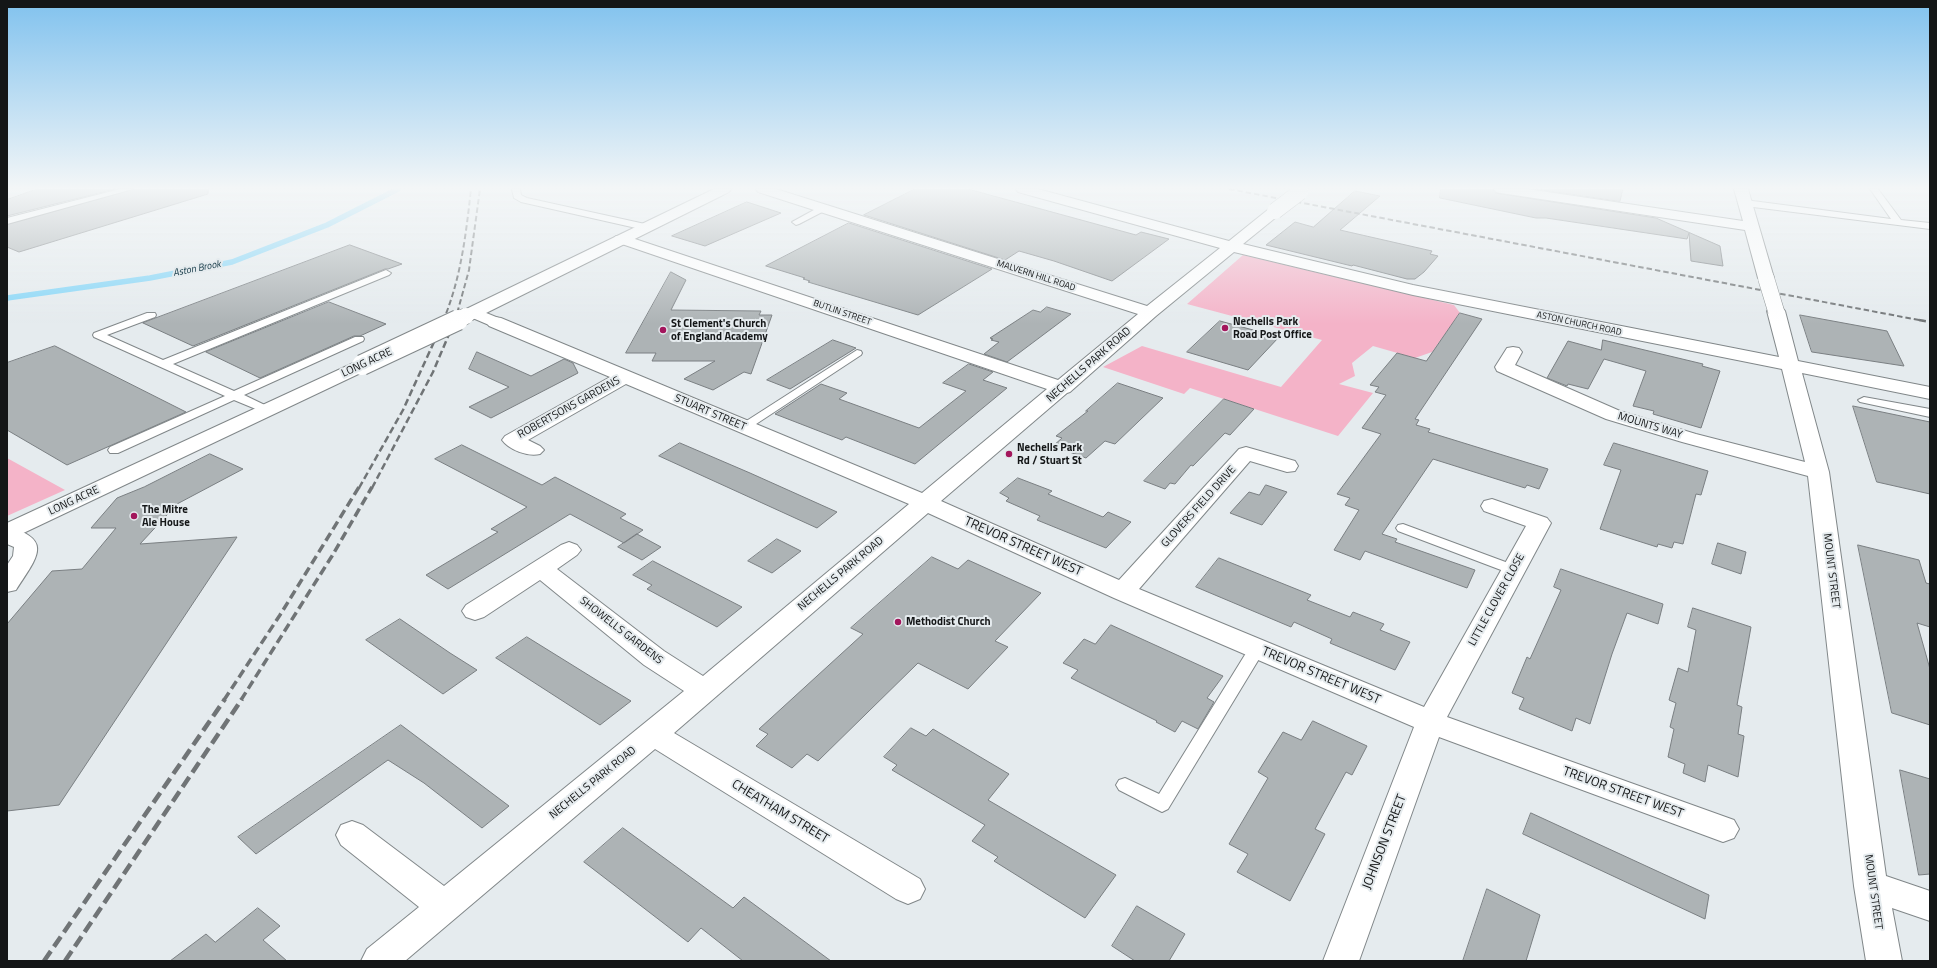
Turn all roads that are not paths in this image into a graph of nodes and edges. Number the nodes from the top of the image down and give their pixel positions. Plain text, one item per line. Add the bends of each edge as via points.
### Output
1 (631, 234) edge
2 (905, 234) edge
3 (1190, 234) edge
4 (1245, 234) edge
5 (1754, 234) edge
6 (621, 239) junction
7 (1230, 246) junction
8 (386, 273) dead end
9 (1150, 312) junction
10 (470, 314) junction
11 (151, 315) dead end
12 (496, 322) joint
13 (359, 339) dead end
14 (1513, 352) dead end
15 (857, 353) dead end
16 (163, 364) junction
17 (1792, 367) junction
18 (625, 377) junction
19 (1063, 388) junction
20 (1930, 393) edge
21 (234, 395) junction
22 (1864, 400) dead end
23 (268, 410) junction
24 (1930, 413) edge
25 (743, 427) junction
26 (114, 450) dead end
27 (533, 450) dead end
28 (1287, 466) dead end
29 (1818, 472) junction
30 (926, 503) junction
31 (1492, 506) dead end
32 (1403, 528) dead end
33 (7, 533) edge
34 (569, 550) dead end
35 (540, 568) junction
36 (1514, 570) junction
37 (7, 584) edge
38 (1123, 592) junction
39 (475, 611) dead end
40 (1257, 648) junction
41 (703, 690) junction
42 (1430, 722) junction
43 (653, 734) junction
44 (1125, 785) dead end
45 (1723, 829) dead end
46 (352, 835) dead end
47 (1872, 886) junction
48 (908, 889) dead end
49 (444, 906) junction
50 (1930, 906) edge
51 (379, 961) edge
52 (1340, 961) edge
53 (1884, 961) edge

1 - 6 street, LONG ACRE
2 - 9 street, MALVERN HILL ROAD
3 - 7 street, ASTON CHURCH ROAD
4 - 7 street, NECHELLS PARK ROAD, bridge
5 - 17 street, MOUNT STREET, bridge
6 - 10 street, LONG ACRE
6 - 19 street, BUTLIN STREET
7 - 9 street, NECHELLS PARK ROAD
7 - 17 street, ASTON CHURCH ROAD via 1413,290
8 - 16 lane
9 - 19 street, NECHELLS PARK ROAD
10 - 12 street
10 - 23 street, LONG ACRE, bridge
11 - 16 lane via 98,335
12 - 18 street, STUART STREET
13 - 21 lane
14 - 29 street, MOUNTS WAY via 1504,367 1614,414 1690,438
15 - 25 lane
16 - 21 lane
17 - 20 street, ASTON CHURCH ROAD
17 - 29 street, MOUNT STREET
18 - 25 street, STUART STREET
18 - 27 street, ROBERTSONS GARDENS via 512,440
19 - 30 street, NECHELLS PARK ROAD
21 - 23 lane
21 - 26 lane
22 - 24 lane
23 - 33 street, LONG ACRE
25 - 30 street, STUART STREET
28 - 38 street, GLOVERS FIELD DRIVE via 1246,453
29 - 47 street, MOUNT STREET
30 - 38 street, TREVOR STREET WEST
30 - 41 street, NECHELLS PARK ROAD
31 - 36 street, LITTLE CLOVER CLOSE via 1540,522
32 - 36 lane
33 - 37 street via 26,544 25,556
34 - 35 street
35 - 39 street
35 - 41 street, SHOWELLS GARDENS via 654,658
36 - 42 street, LITTLE CLOVER CLOSE
38 - 40 street, TREVOR STREET WEST
40 - 42 street, TREVOR STREET WEST
40 - 44 lane via 1162,804
41 - 43 street, NECHELLS PARK ROAD
42 - 45 street, TREVOR STREET WEST
42 - 52 street, JOHNSON STREET
43 - 48 street, CHEATHAM STREET
43 - 49 street, NECHELLS PARK ROAD
46 - 49 street
47 - 50 street
47 - 53 street, MOUNT STREET
49 - 51 street, NECHELLS PARK ROAD

